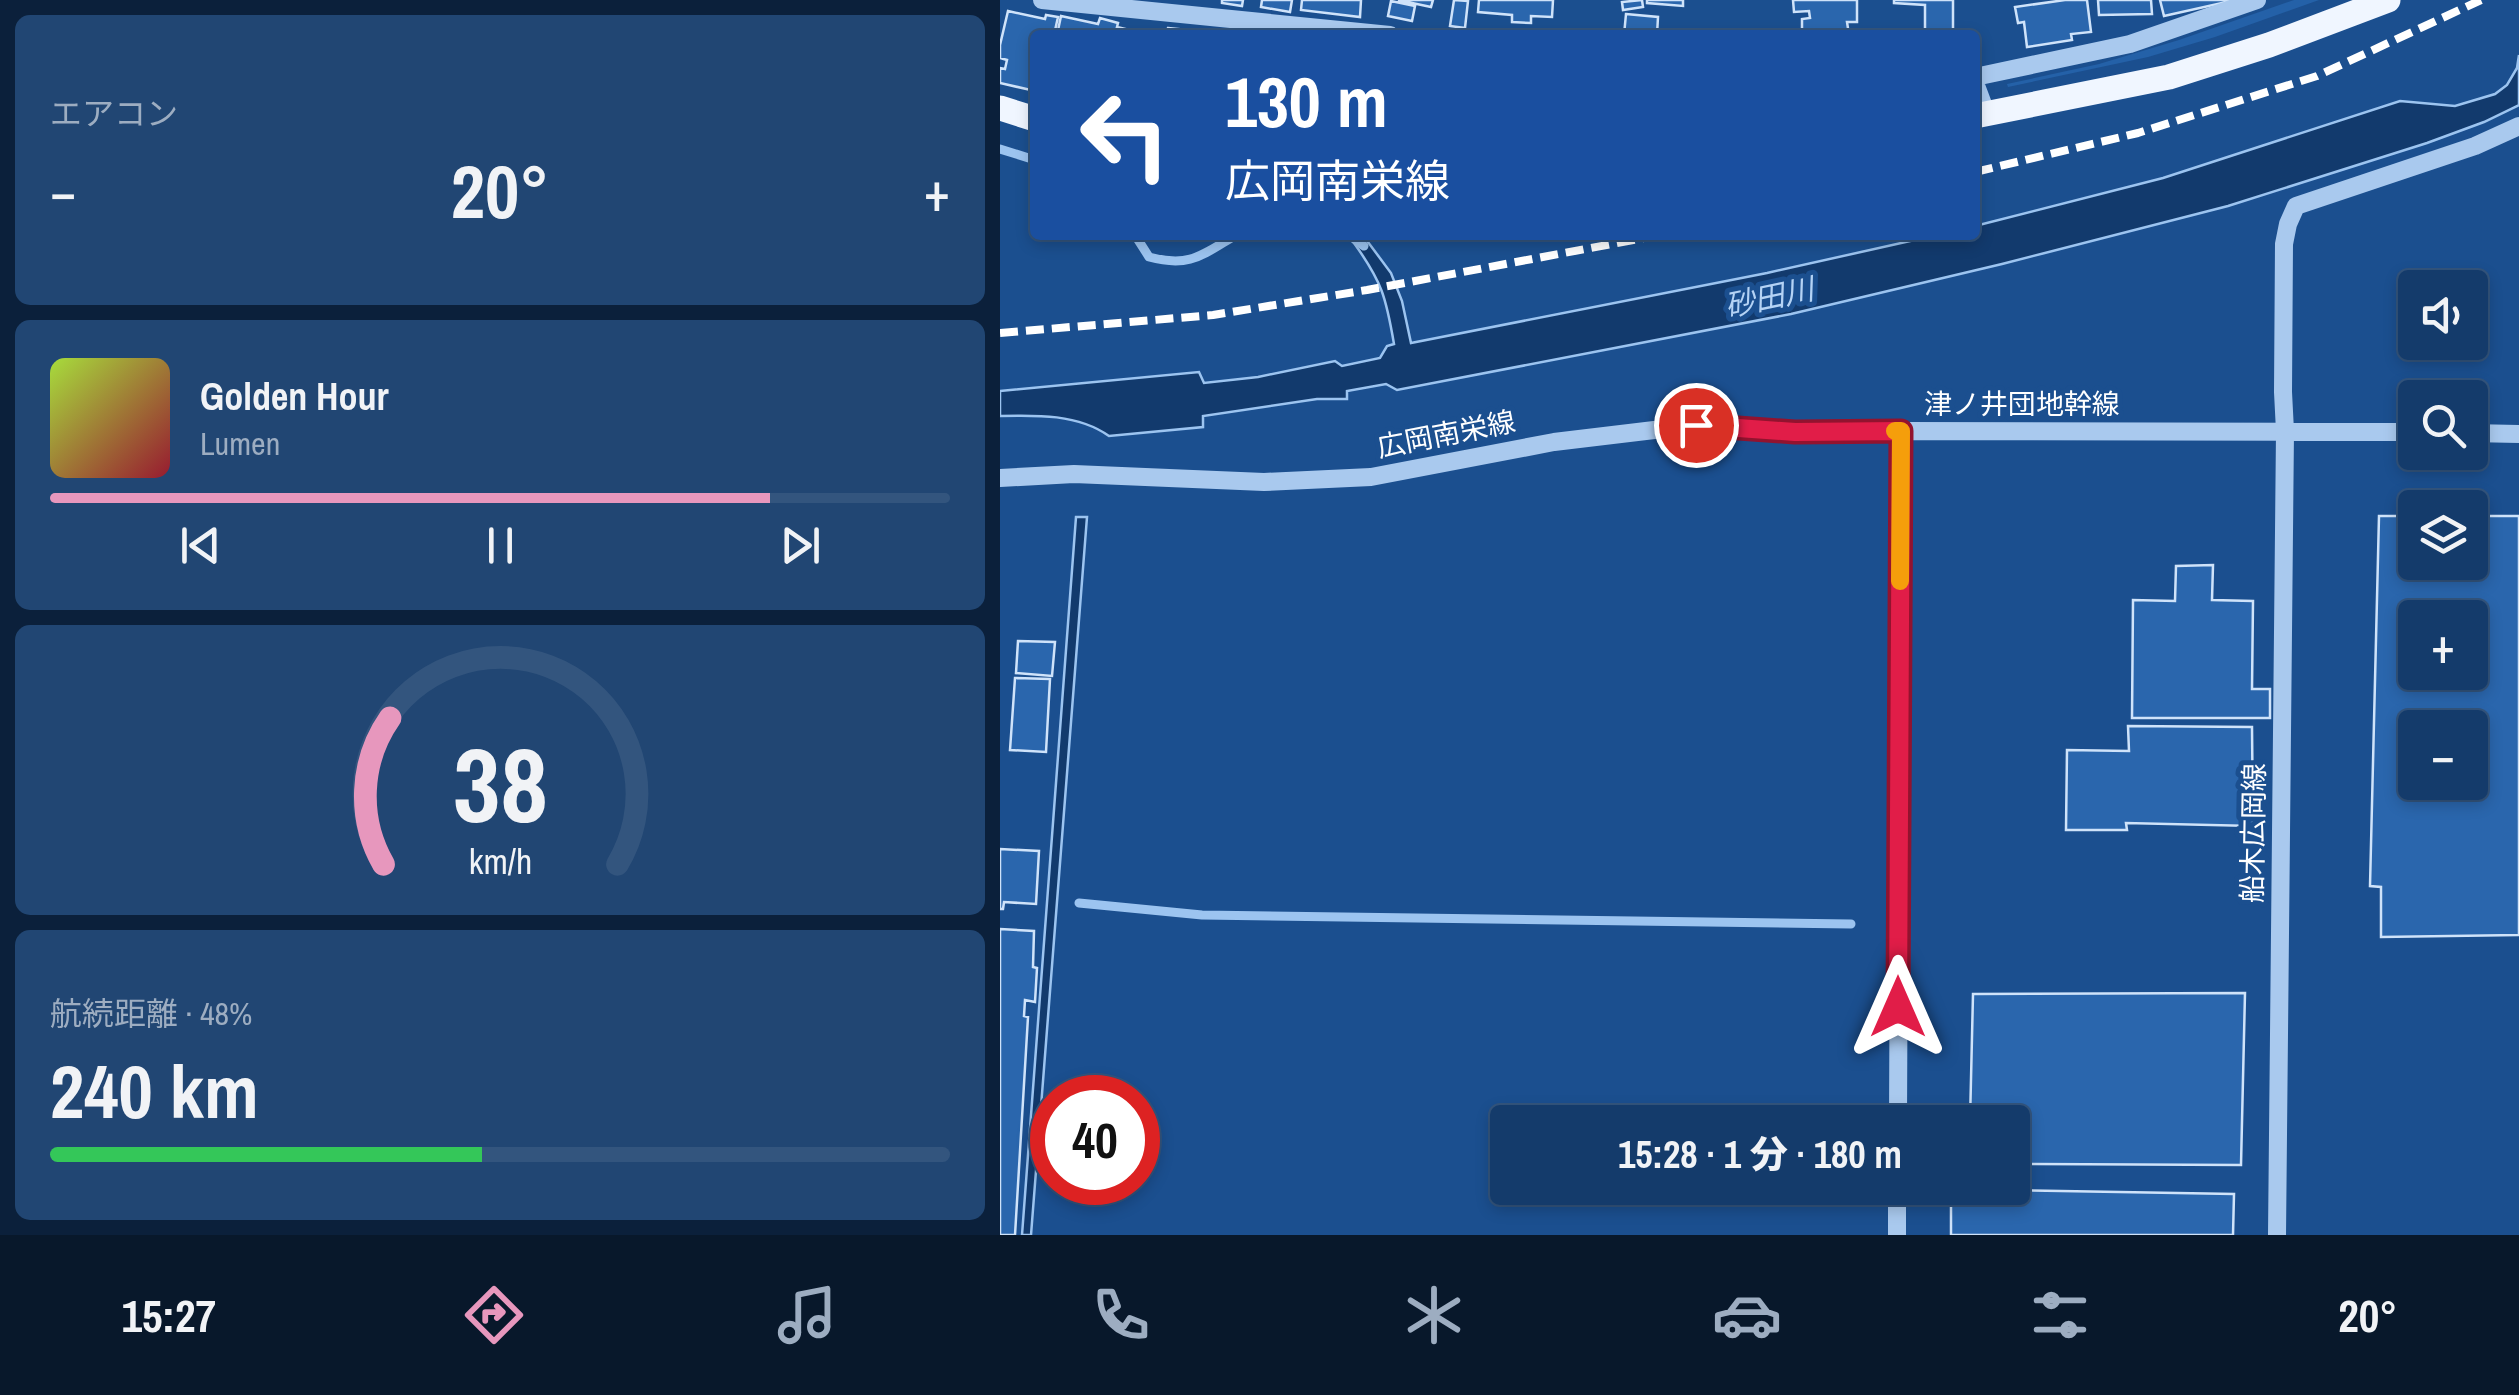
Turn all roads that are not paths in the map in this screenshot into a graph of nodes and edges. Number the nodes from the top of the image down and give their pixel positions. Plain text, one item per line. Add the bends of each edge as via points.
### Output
1 (1042, 0) edge
2 (2257, 0) edge
3 (2388, 0) edge
4 (1340, 30) edge
5 (1980, 79) edge
6 (1000, 108) edge
7 (1981, 116) edge
8 (1030, 117) edge
9 (2519, 126) edge
10 (1901, 431) junction
11 (2285, 431) junction
12 (2398, 432) edge
13 (2488, 433) edge
14 (2519, 434) edge
15 (1000, 478) edge
16 (1898, 1105) edge
17 (1897, 1205) edge
18 (1897, 1235) edge
19 (2277, 1235) edge

1 - 4 street
2 - 5 street via 2130,44
3 - 7 main road via 2169,77
6 - 8 main road
9 - 11 street, 船木広岡線 via 2296,206 2284,244
10 - 11 street, 津ノ井団地幹線
10 - 15 street, 広岡南栄線 via 1696,425 1554,442 1371,477
10 - 16 street, 津ノ井団地幹線
11 - 12 street, 津ノ井団地幹線
11 - 19 street, 船木広岡線
13 - 14 street
17 - 18 street

